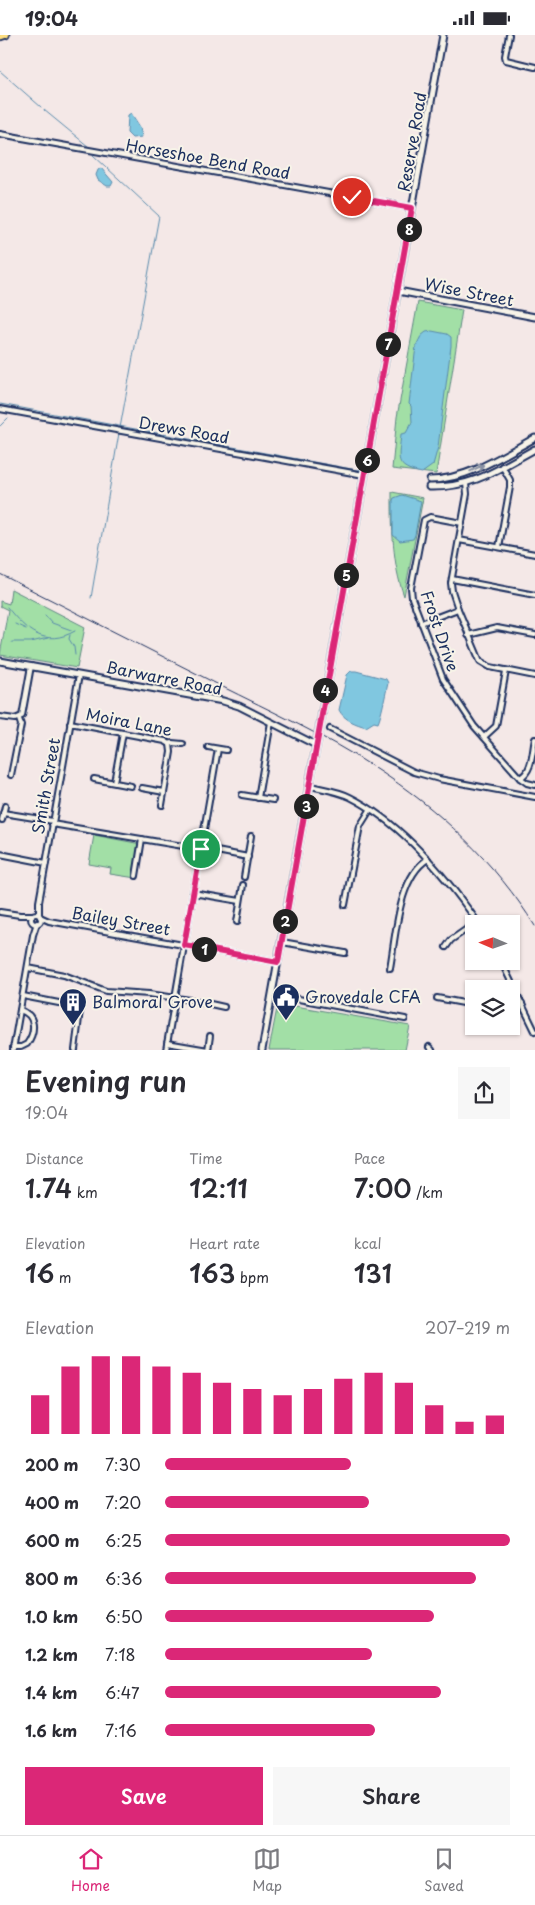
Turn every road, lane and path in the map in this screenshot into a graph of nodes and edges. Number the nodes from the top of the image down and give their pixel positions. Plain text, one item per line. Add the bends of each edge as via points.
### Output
1 (6, 35) edge
2 (443, 35) edge
3 (509, 35) edge
4 (0, 37) edge
5 (535, 67) edge
6 (0, 134) edge
7 (412, 208) junction
8 (398, 291) junction
9 (535, 317) edge
10 (0, 409) edge
11 (535, 438) edge
12 (535, 449) edge
13 (498, 458) junction
14 (502, 466) junction
15 (364, 475) junction
16 (463, 475) junction
17 (466, 483) junction
18 (462, 523) junction
19 (459, 540) junction
20 (499, 547) junction
21 (535, 554) edge
22 (452, 579) junction
23 (535, 595) edge
24 (458, 609) junction
25 (421, 623) junction
26 (468, 635) junction
27 (535, 635) edge
28 (0, 661) edge
29 (31, 666) junction
30 (506, 671) junction
31 (79, 675) junction
32 (535, 676) edge
33 (0, 717) edge
34 (19, 719) junction
35 (271, 722) junction
36 (70, 723) junction
37 (330, 729) dead end
38 (123, 733) junction
39 (484, 737) junction
40 (535, 739) edge
41 (170, 744) junction
42 (184, 744) dead end
43 (316, 745) junction
44 (208, 747) dead end
45 (218, 749) junction
46 (226, 750) dead end
47 (11, 775) dead end
48 (520, 778) junction
49 (94, 779) dead end
50 (114, 782) junction
51 (535, 785) edge
52 (131, 786) dead end
53 (310, 786) junction
54 (142, 788) dead end
55 (164, 791) junction
56 (242, 795) dead end
57 (535, 797) edge
58 (258, 798) junction
59 (273, 800) dead end
60 (162, 805) dead end
61 (5, 806) dead end
62 (370, 810) junction
63 (3, 813) junction
64 (2, 820) dead end
65 (53, 823) junction
66 (251, 836) dead end
67 (142, 839) junction
68 (201, 849) junction
69 (0, 854) edge
70 (248, 857) junction
71 (428, 859) junction
72 (46, 863) junction
73 (136, 876) dead end
74 (244, 877) dead end
75 (243, 885) dead end
76 (193, 893) junction
77 (240, 901) junction
78 (345, 905) dead end
79 (0, 912) edge
80 (470, 915) edge
81 (34, 917) junction
82 (49, 921) junction
83 (237, 921) dead end
84 (38, 923) junction
85 (465, 930) edge
86 (33, 935) junction
87 (282, 942) junction
88 (184, 945) junction
89 (446, 947) dead end
90 (345, 953) dead end
91 (278, 962) junction
92 (28, 968) junction
93 (390, 968) dead end
94 (506, 970) edge
95 (272, 994) junction
96 (22, 996) junction
97 (176, 998) junction
98 (436, 998) dead end
99 (465, 1003) edge
100 (522, 1003) joint
101 (224, 1007) dead end
102 (20, 1009) junction
103 (405, 1019) dead end
104 (535, 1031) edge
105 (210, 1036) dead end
106 (167, 1043) junction
107 (13, 1048) edge
108 (75, 1050) edge
109 (166, 1050) edge
110 (262, 1050) edge

1 - 4 main road
2 - 7 street, Reserve Road
3 - 5 street via 506,61
6 - 7 street, Horseshoe Bend Road
7 - 8 street, Reserve Road
8 - 9 street, Wise Street
8 - 15 street, Reserve Road
10 - 15 street, Drews Road
11 - 13 street
12 - 14 street
13 - 14 street
16 -> 13 street
14 - 17 street
14 - 20 street via 510,485
15 - 43 street, Reserve Road
16 - 17 street
16 - 17 street via 430,483 448,487
17 - 18 street via 468,494
18 - 19 street
18 - 25 street, Frost Drive via 430,517 424,520 411,592
19 - 20 street
19 - 22 street
20 - 21 street
22 - 23 street
22 - 24 street
24 - 25 street
24 - 26 street
25 - 39 street, Frost Drive via 441,676
26 - 27 street via 496,628
26 - 30 street via 480,661
28 - 29 street, Barwarre Road
29 - 31 street, Barwarre Road
29 - 34 street
30 - 32 street
30 - 39 street via 496,726
31 - 35 street, Barwarre Road via 223,701
31 - 36 street, Smith Street
33 - 34 street
34 - 47 street via 21,725
35 - 43 street, Barwarre Road
35 - 58 street
36 - 38 street, Moira Lane
36 - 65 street, Smith Street
37 - 57 street via 414,772
38 - 41 street, Moira Lane
38 - 50 street
39 - 48 street, Frost Drive
40 - 48 street via 530,768
41 - 42 street, Moira Lane
41 - 55 street
43 - 53 street, Reserve Road
44 - 45 street
45 - 46 street
45 - 68 street
48 - 51 street, Frost Drive
49 - 50 street
50 - 52 street
53 - 62 street via 341,793
53 - 87 street, Reserve Road
54 - 55 street
55 - 60 street
56 - 58 street
58 - 59 street
61 - 63 street
62 - 71 street
62 - 78 street via 360,826
63 - 64 street
63 - 65 street
65 - 67 street
65 - 72 street, Smith Street
66 - 70 street
67 - 68 street
67 - 73 street
68 - 70 street
68 - 76 street
69 - 72 street
70 - 74 street
71 - 80 street
71 - 93 street via 406,885
72 - 81 street, Smith Street
75 - 77 street
76 - 77 street
76 - 88 street
77 - 83 street
79 - 81 street, Bailey Street
81 - 82 street, Bailey Street
81 - 84 street, Bailey Street
81 - 84 street
81 - 86 street, Smith Street
82 - 84 street, Bailey Street
82 - 88 street, Bailey Street
84 - 86 street, Smith Street
85 - 89 street
86 - 92 street, Smith Street
87 - 90 street
87 - 91 street, Reserve Road
88 - 91 street, Bailey Street
88 - 97 street
91 - 95 street, Reserve Road
92 - 96 street, Smith Street
92 - 97 street via 64,975 106,991
94 - 100 street
95 - 103 street via 395,1020
95 - 110 street, Reserve Road
96 - 102 street, Smith Street
96 - 108 street via 80,1010
97 - 101 street
97 - 106 street
98 - 99 street
100 - 104 street
102 - 107 street, Smith Street
102 - 107 street via 32,1018 34,1029 27,1044
105 - 106 street via 208,1050
106 - 109 street

